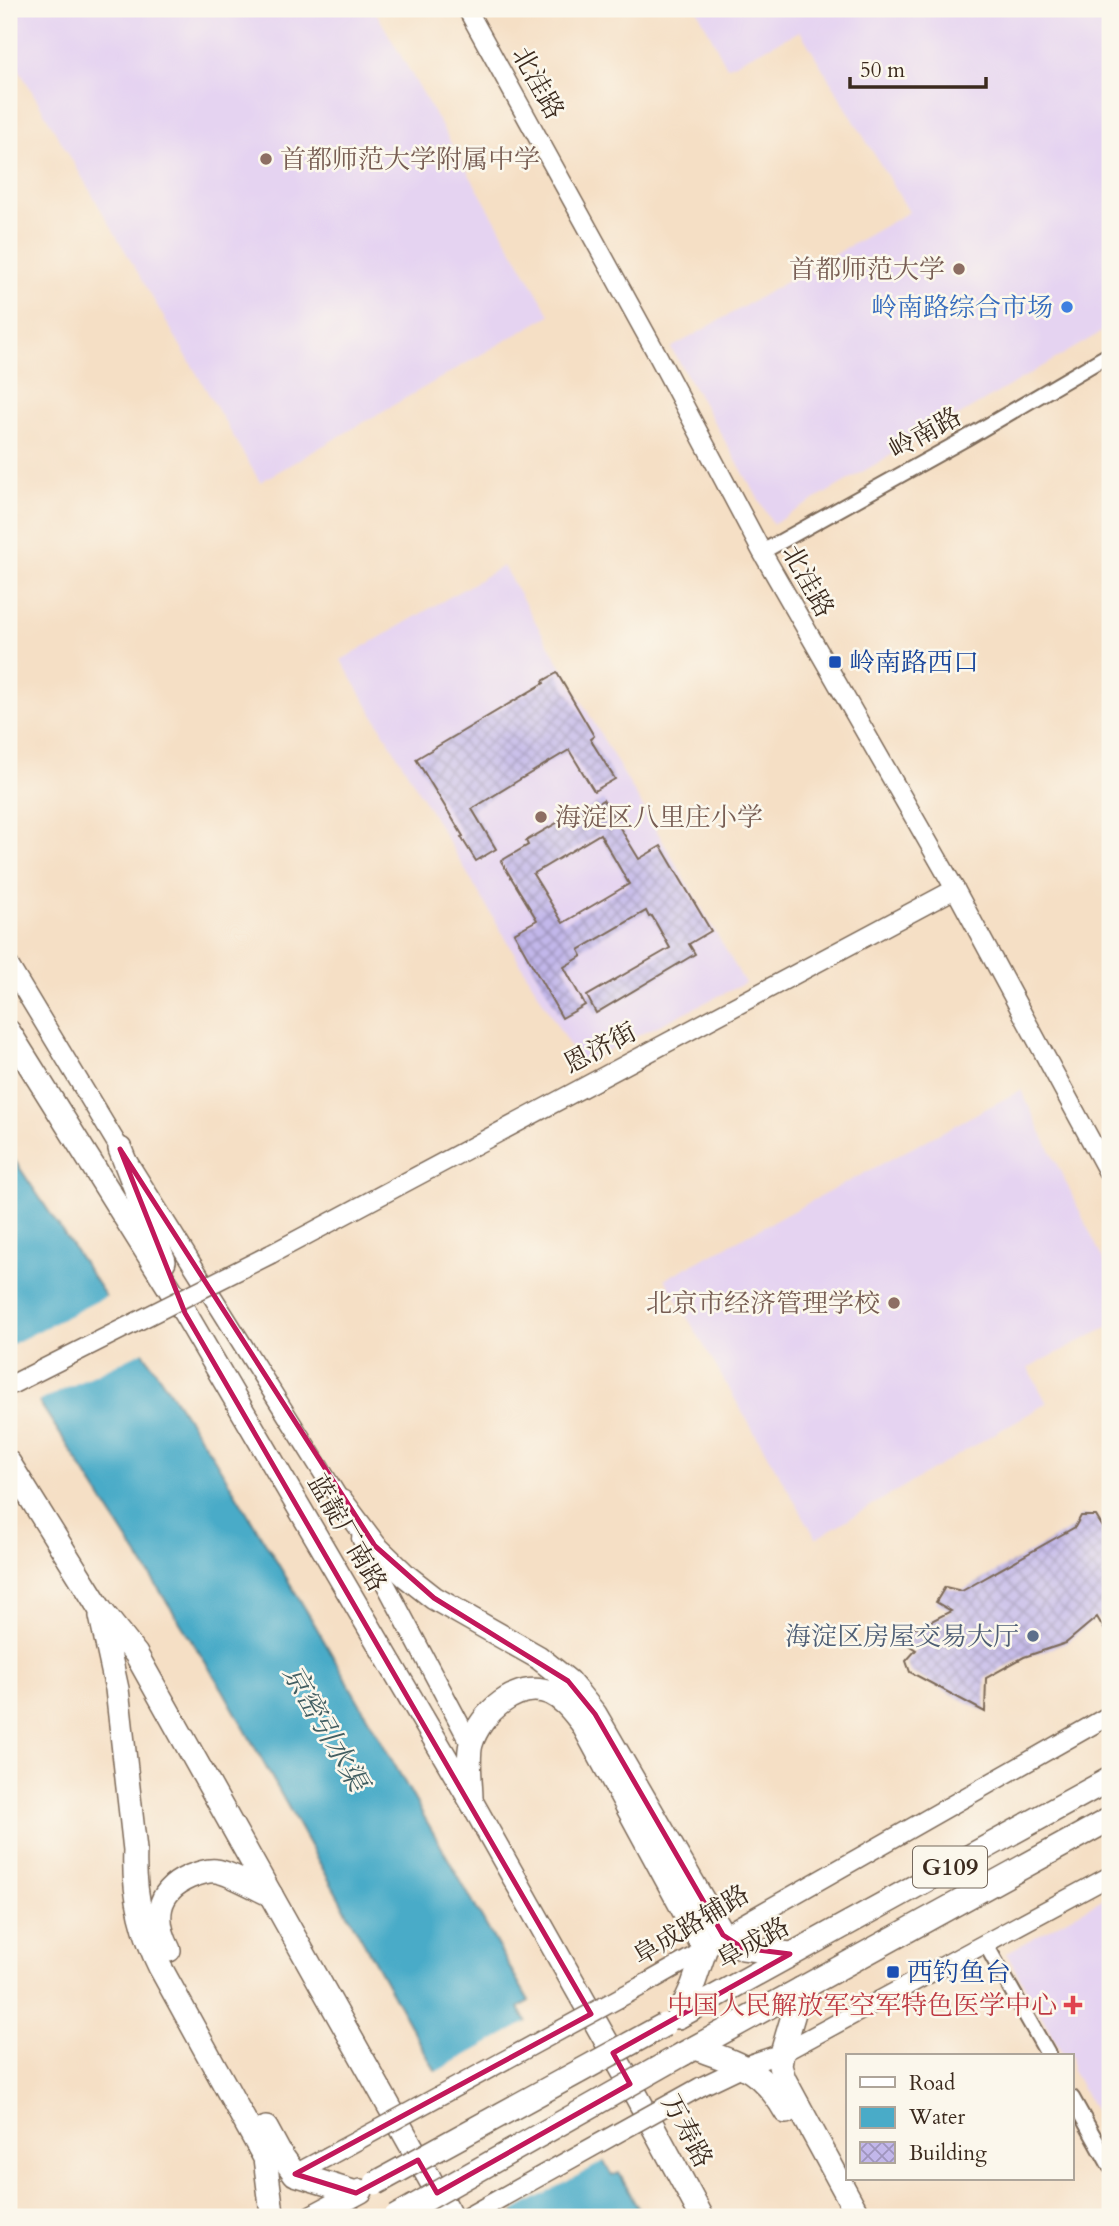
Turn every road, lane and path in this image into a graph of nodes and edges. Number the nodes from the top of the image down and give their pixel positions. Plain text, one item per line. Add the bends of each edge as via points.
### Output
1 (467, 9) edge
2 (1110, 354) edge
3 (762, 552) junction
4 (955, 889) junction
5 (9, 965) edge
6 (9, 1032) edge
7 (120, 1149) junction
8 (1110, 1175) edge
9 (185, 1313) junction
10 (9, 1386) edge
11 (9, 1463) edge
12 (17, 1491) edge
13 (342, 1502) junction
14 (100, 1609) junction
15 (1110, 1715) edge
16 (471, 1745) junction
17 (1110, 1779) edge
18 (471, 1801) junction
19 (1110, 1819) edge
20 (1110, 1876) edge
21 (271, 1895) junction
22 (723, 1935) junction
23 (985, 1943) junction
24 (705, 1950) junction
25 (790, 1954) junction
26 (801, 1989) junction
27 (672, 2020) junction
28 (689, 2051) junction
29 (782, 2053) junction
30 (1048, 2054) edge
31 (744, 2066) junction
32 (623, 2071) joint
33 (1074, 2102) edge
34 (1110, 2166) edge
35 (295, 2174) junction
36 (366, 2188) junction
37 (271, 2217) edge
38 (312, 2217) edge
39 (395, 2217) edge
40 (451, 2217) edge
41 (467, 2217) edge
42 (702, 2217) edge
43 (846, 2217) edge
44 (859, 2217) edge

1 - 3 street, 北洼路
2 - 3 street, 岭南路
3 - 4 street, 北洼路
4 - 8 street, 北洼路
4 - 10 street, 恩济街, bridge via 271,1254
5 - 7 street, 蓝靛厂南路
6 - 9 highway, 蓝靛厂南路
7 - 9 highway
7 - 13 street, 蓝靛厂南路
9 - 18 highway, 蓝靛厂南路
11 - 12 highway
12 - 14 highway
13 - 16 street, 蓝靛厂南路
13 - 22 highway via 375,1546 406,1576 434,1598 538,1657 568,1681 595,1714
14 - 21 highway via 136,1654
14 - 37 highway via 117,1689 143,1926 160,1967 265,2158
15 - 22 street, 阜成路辅路
16 - 18 highway
16 - 24 highway via 482,1721 515,1695 534,1690 563,1701 582,1723
17 - 25 highway, 阜成路 / G109
18 - 32 highway, 蓝靛厂南路
19 - 26 highway, G109
20 - 23 street
21 - 35 highway via 217,1871 201,1872 167,1892 158,1922 173,1958
21 - 40 highway
22 - 24 street, 阜成路辅路
22 - 25 highway via 743,1948
23 - 29 street
23 - 30 street
24 - 27 highway via 693,1985
24 - 35 street, 阜成路辅路, bridge
25 - 27 highway, 阜成路 / G109
26 - 28 highway, G109
26 - 29 highway
27 - 36 highway, 阜成路 / G109, bridge
28 - 31 highway
28 - 39 highway, G109, bridge
29 - 31 street
29 - 44 highway via 784,2079
31 - 41 street, bridge
31 - 43 highway via 775,2093
32 - 42 highway, 万寿路
33 - 34 street
35 - 36 highway
36 - 38 highway, 阜成路 / G109

